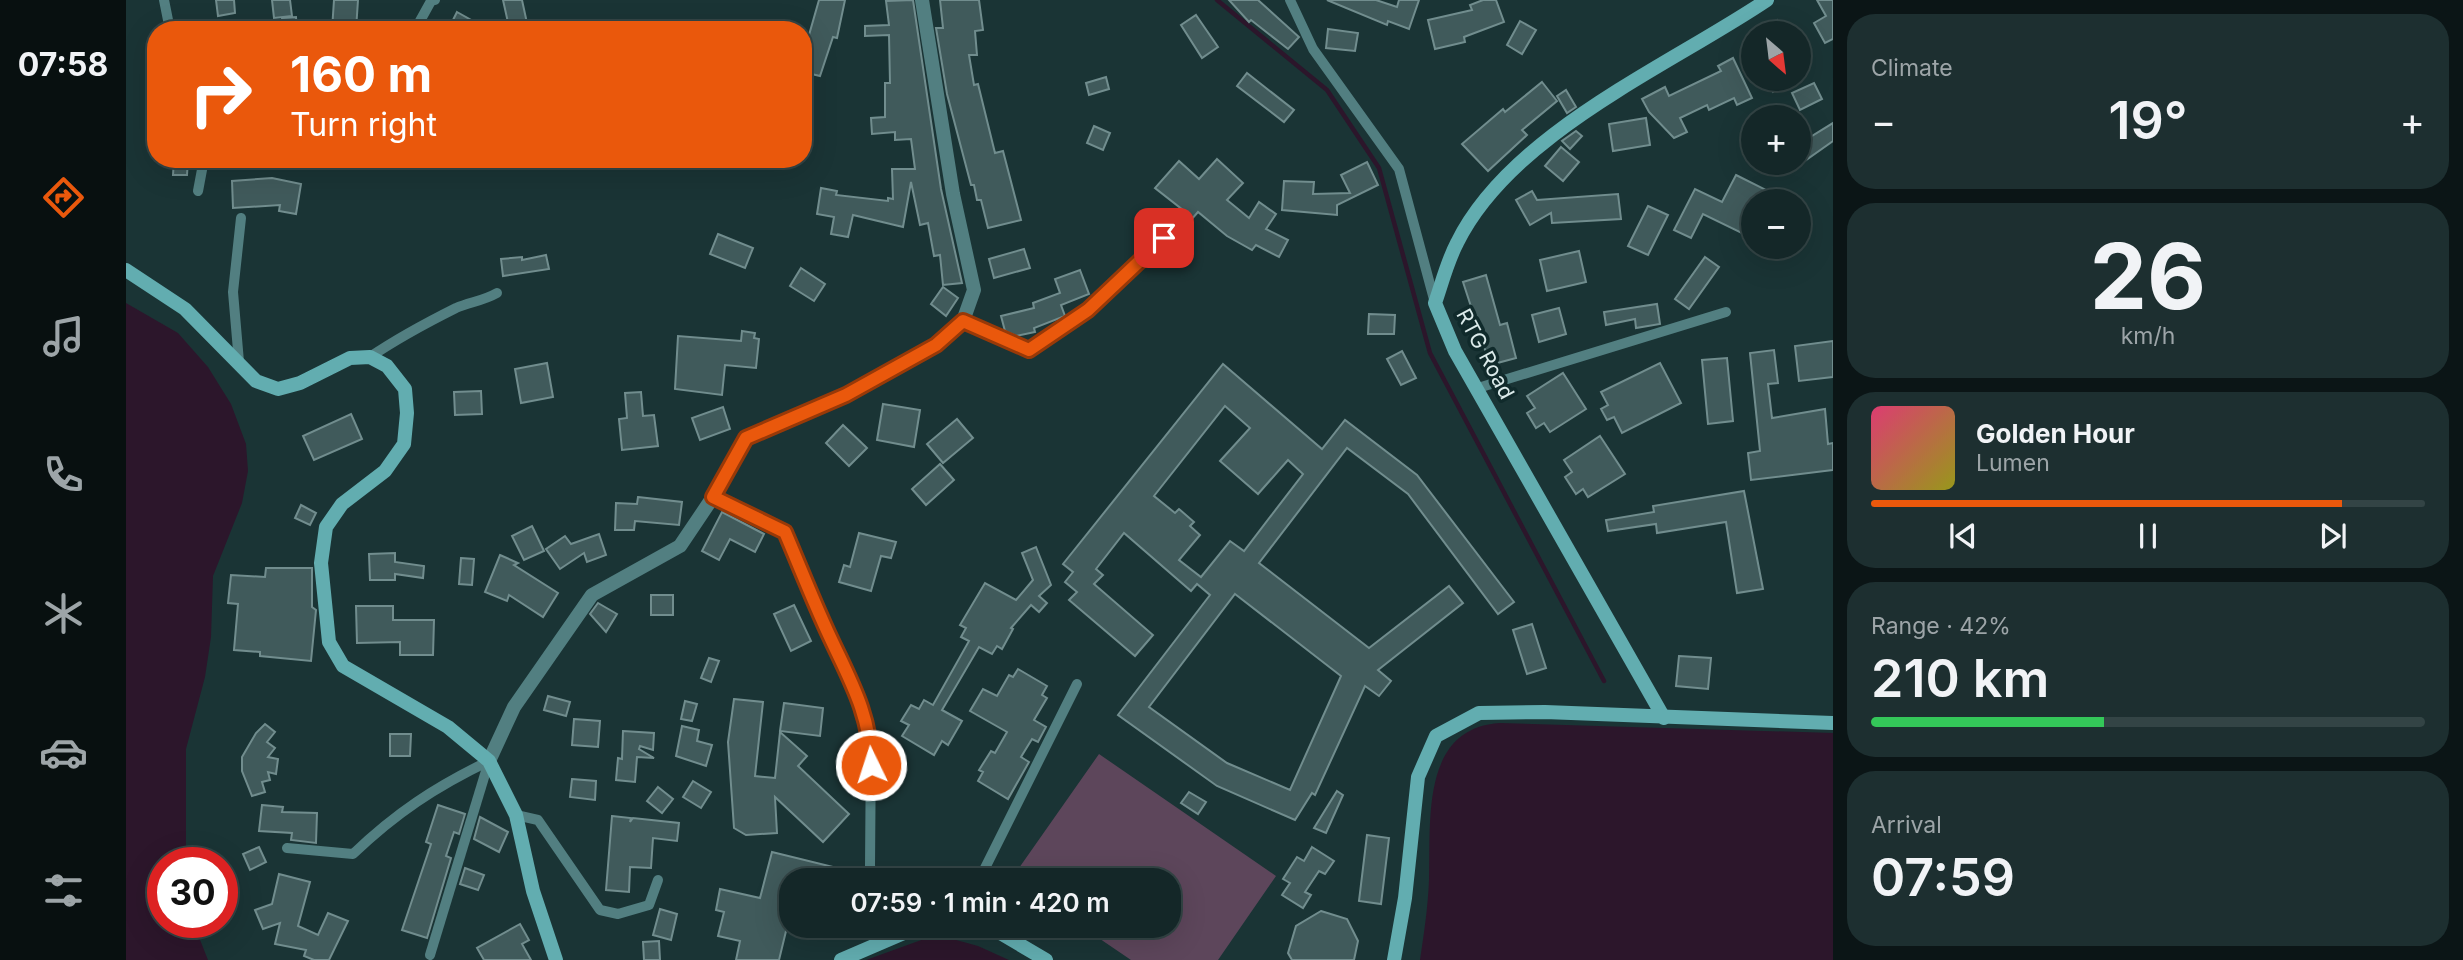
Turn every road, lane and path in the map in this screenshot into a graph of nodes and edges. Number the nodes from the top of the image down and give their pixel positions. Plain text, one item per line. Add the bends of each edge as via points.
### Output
1 (164, 0) edge
2 (435, 0) edge
3 (922, 0) edge
4 (1290, 0) edge
5 (1767, 0) edge
6 (168, 21) edge
7 (420, 21) edge
8 (202, 168) edge
9 (198, 191) dead end
10 (241, 218) dead end
11 (1183, 220) dead end
12 (126, 270) edge
13 (497, 293) dead end
14 (1434, 303) junction
15 (1726, 312) dead end
16 (963, 321) junction
17 (370, 357) junction
18 (239, 362) junction
19 (1478, 388) junction
20 (713, 497) junction
21 (1077, 684) dead end
22 (1664, 718) junction
23 (1833, 723) edge
24 (489, 761) junction
25 (516, 815) junction
26 (287, 848) dead end
27 (871, 868) edge
28 (985, 868) edge
29 (658, 880) dead end
30 (889, 938) edge
31 (1009, 938) edge
32 (430, 955) dead end
33 (556, 960) edge
34 (841, 960) edge
35 (1046, 960) edge
36 (1394, 960) edge

1 - 6 street
2 - 7 street
3 - 16 street via 953,194 974,290
4 - 14 street via 1313,49 1399,169
5 - 14 main road, RTG Road via 1567,123 1506,178 1457,242
8 - 9 street
10 - 18 street via 233,292
11 - 16 street via 1088,310 1029,350
12 - 18 main road via 185,309
13 - 17 street via 405,333
14 - 19 main road, RTG Road
15 - 19 street
16 - 20 street via 936,345 846,395 746,438
17 - 18 main road via 350,358 278,389 256,381
17 - 24 main road via 387,366 405,389 404,443 385,471 342,504 326,527 321,563 329,642 343,666 448,727
19 - 22 main road, RTG Road
20 - 24 street via 680,545 592,595 514,707
20 - 27 street via 785,532 859,694 871,739
21 - 28 street
22 - 23 main road
22 - 36 main road via 1479,713 1436,736 1418,777
24 - 25 main road
24 - 26 street via 440,785 390,819 352,854
24 - 32 street
25 - 29 street via 538,820 600,910 618,914 649,905
25 - 33 main road via 533,891
30 - 34 main road
31 - 35 main road

